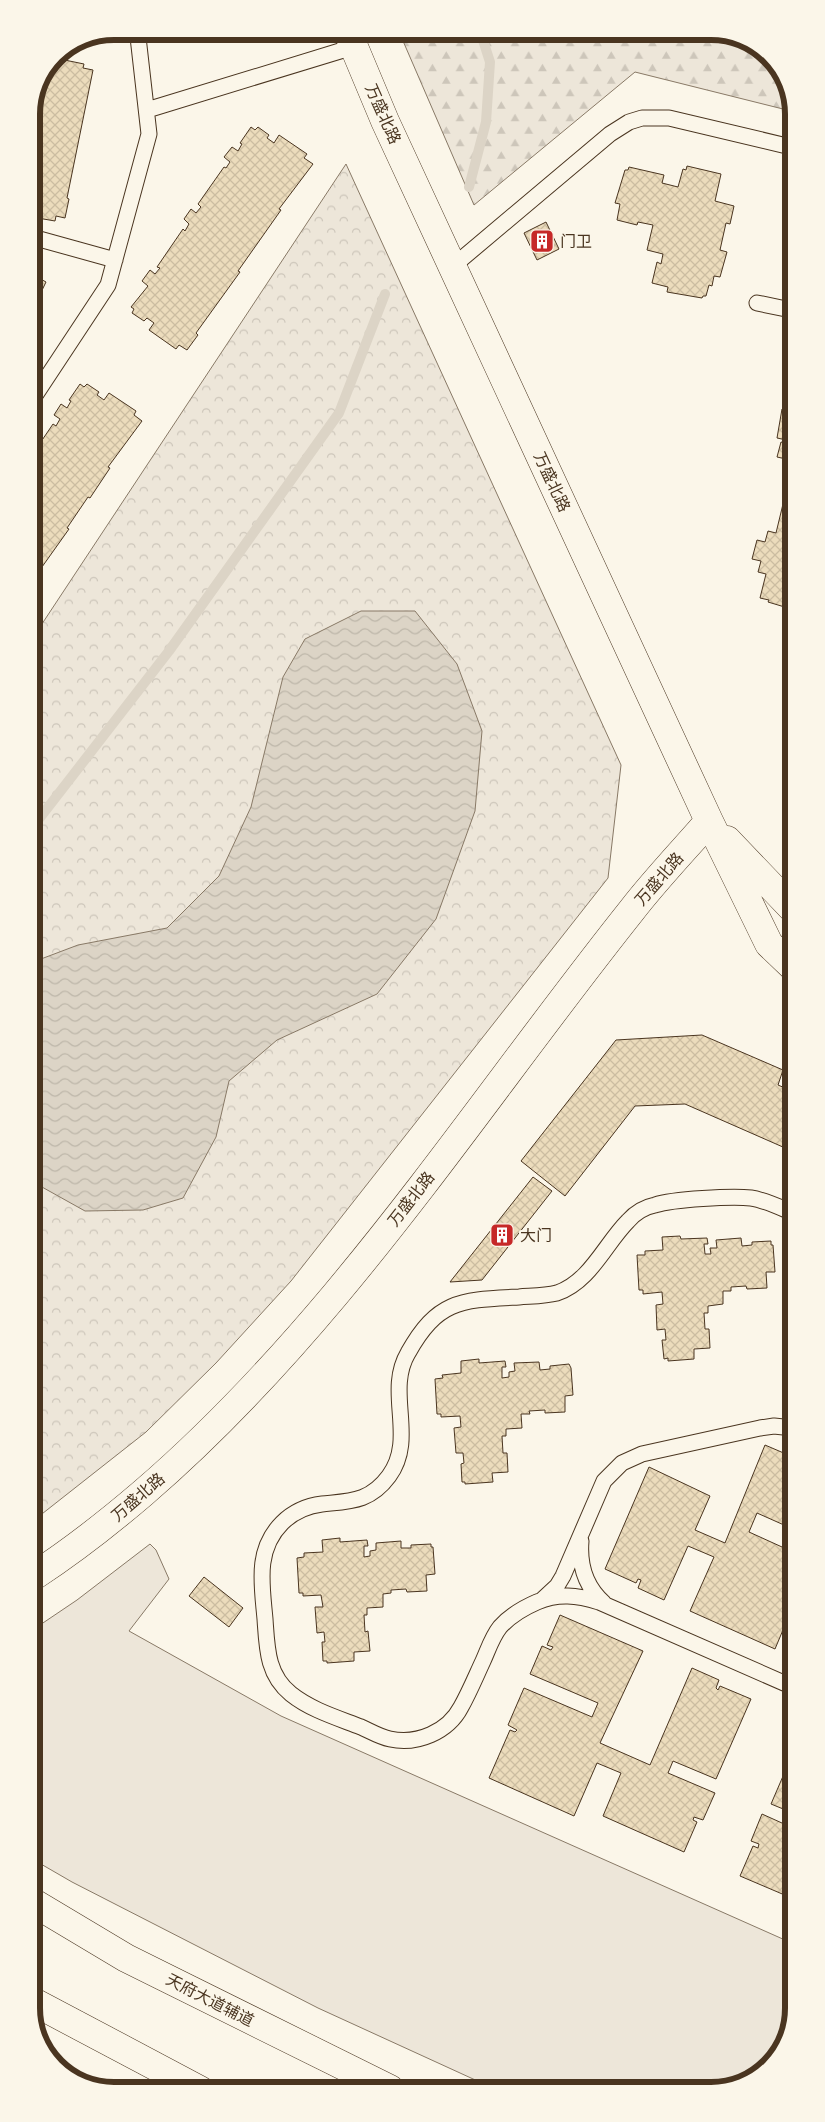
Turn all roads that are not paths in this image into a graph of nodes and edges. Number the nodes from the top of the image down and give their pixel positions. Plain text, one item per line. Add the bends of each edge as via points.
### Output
1 (138, 40) edge
2 (351, 41) edge
3 (147, 110) junction
4 (785, 146) edge
5 (40, 239) edge
6 (115, 260) junction
7 (452, 267) junction
8 (757, 303) dead end
9 (785, 309) edge
10 (40, 388) edge
11 (709, 821) junction
12 (785, 901) edge
13 (785, 959) edge
14 (785, 1210) edge
15 (785, 1427) edge
16 (583, 1529) junction
17 (40, 1572) edge
18 (542, 1600) junction
19 (607, 1606) junction
20 (785, 1684) edge
21 (40, 1907) edge
22 (40, 2005) edge
23 (185, 2082) edge
24 (376, 2082) edge

1 - 3 lane
2 - 3 lane
2 - 7 street, 万盛北路
3 - 6 lane via 149,134
4 - 7 lane via 669,118 642,118 629,122 610,134
5 - 6 lane
6 - 10 lane via 108,285
7 - 11 street, 万盛北路
8 - 9 lane
11 - 12 street
11 - 13 street via 770,944
11 - 17 street, 万盛北路 via 633,909 430,1176 312,1322 256,1385 187,1456 108,1523
14 - 18 lane via 748,1198 655,1204 627,1222 590,1269 569,1287 545,1295 472,1299 443,1311 430,1321 402,1365 399,1378 401,1451 391,1474 377,1490 358,1500 311,1506 293,1514 272,1534 262,1565 269,1662 280,1684 305,1704 393,1740 427,1736 447,1725 460,1710 498,1629 516,1613
15 - 16 lane via 760,1428 630,1458 604,1481
16 - 18 lane via 563,1576
16 - 19 lane via 580,1557 585,1577 597,1597
18 - 19 lane via 572,1595
19 - 20 lane
21 - 24 street, 天府大道辅道 via 126,1958
22 - 23 street

